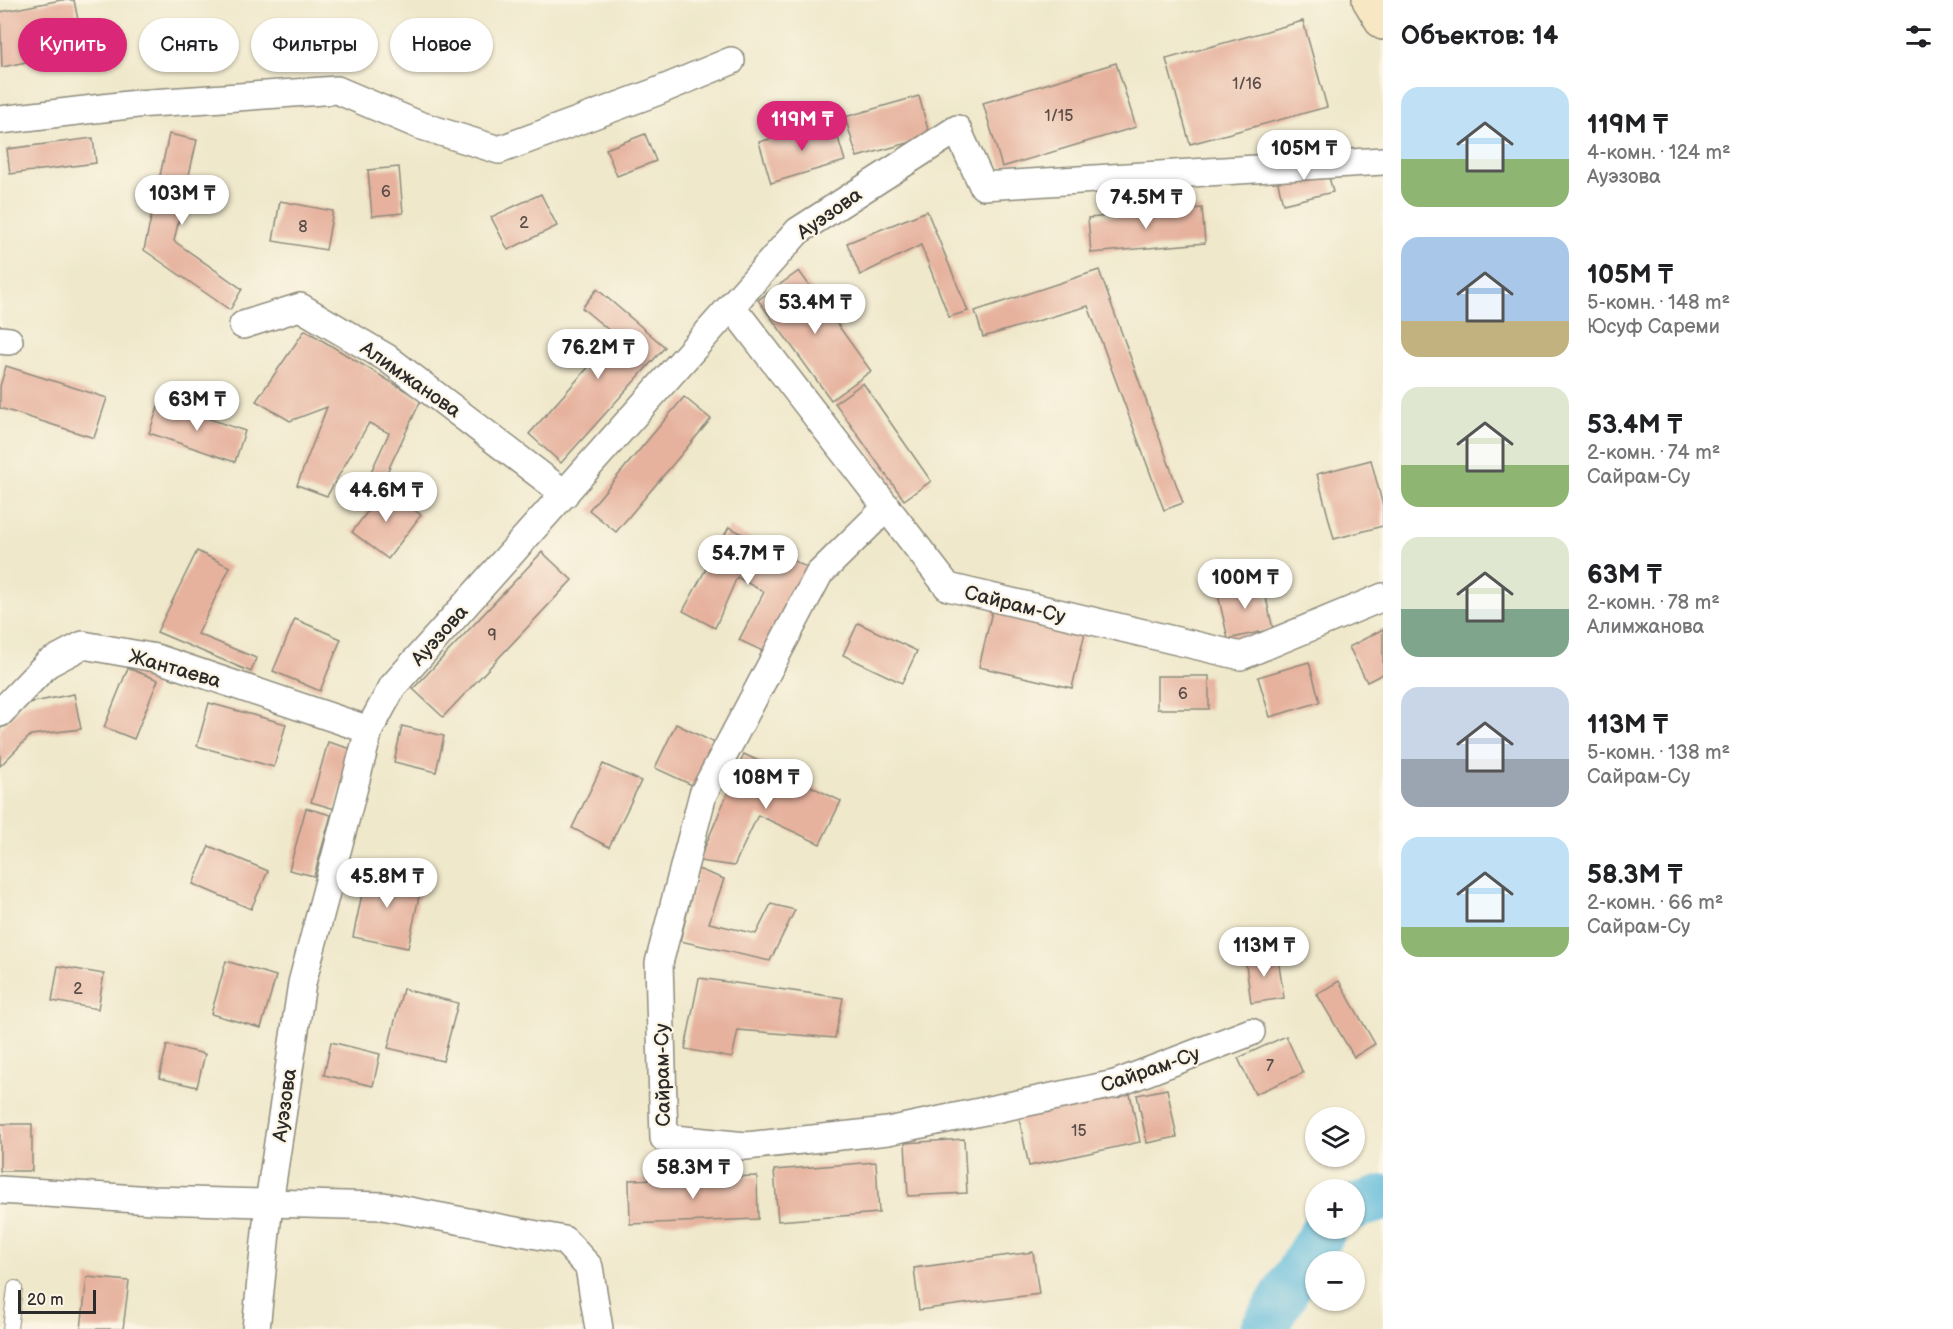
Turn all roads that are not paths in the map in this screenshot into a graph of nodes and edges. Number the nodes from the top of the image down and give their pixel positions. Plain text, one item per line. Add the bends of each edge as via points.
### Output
1 (1369, 0) edge
2 (1383, 23) edge
3 (731, 61) dead end
4 (0, 120) edge
5 (1383, 161) edge
6 (732, 307) junction
7 (243, 325) dead end
8 (565, 494) junction
9 (887, 507) junction
10 (1383, 597) edge
11 (0, 713) edge
12 (369, 730) junction
13 (1251, 1032) dead end
14 (0, 1190) edge
15 (269, 1203) junction
16 (15, 1288) dead end
17 (10, 1329) edge
18 (256, 1329) edge
19 (599, 1329) edge

1 - 2 main road
3 - 4 street via 499,150 418,125 337,90 137,104
5 - 6 street, Ауэзова via 983,186 957,129 798,231
6 - 8 street, Ауэзова
6 - 9 street, Сайрам-Су
7 - 8 street, Алимжанова via 300,307 387,358
8 - 12 street, Ауэзова via 393,686
9 - 10 street, Сайрам-Су via 948,588 1241,656
9 - 13 street, Сайрам-Су via 819,574 703,794 659,963 664,1138 747,1146 888,1131 1115,1084
11 - 12 street, Жантаева via 47,664 83,645 156,658
12 - 15 street, Ауэзова via 302,983
14 - 15 street
15 - 18 street, Ауэзова
15 - 19 street via 383,1206 564,1240 589,1267
16 - 17 lane

